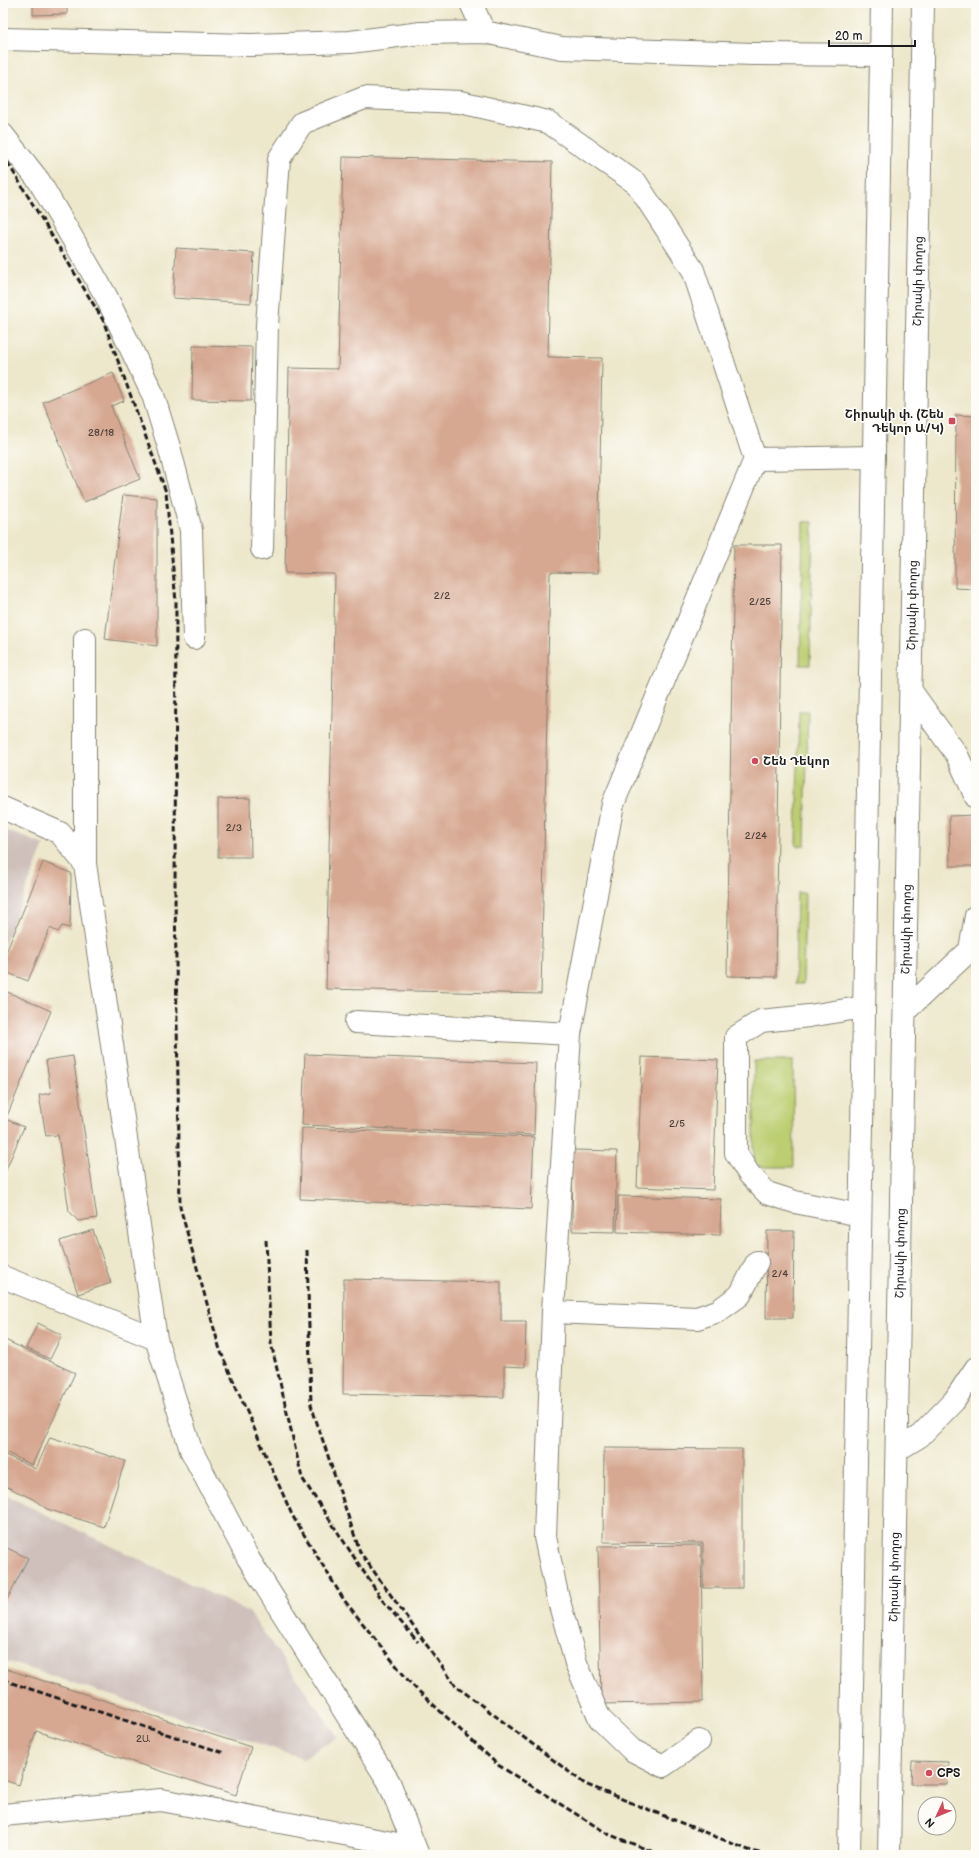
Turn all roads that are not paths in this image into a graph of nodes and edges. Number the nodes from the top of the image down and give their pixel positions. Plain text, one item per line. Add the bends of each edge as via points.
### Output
1 (471, 3) edge
2 (882, 3) edge
3 (923, 3) edge
4 (484, 32) junction
5 (3, 39) edge
6 (881, 54) junction
7 (3, 135) edge
8 (874, 457) junction
9 (756, 459) junction
10 (262, 549) dead end
11 (194, 638) dead end
12 (86, 639) dead end
13 (911, 691) junction
14 (976, 797) edge
15 (3, 808) edge
16 (85, 864) junction
17 (976, 916) edge
18 (864, 1007) junction
19 (905, 1011) junction
20 (356, 1022) dead end
21 (570, 1034) junction
22 (860, 1215) junction
23 (756, 1262) dead end
24 (3, 1277) edge
25 (553, 1312) junction
26 (156, 1339) junction
27 (976, 1368) edge
28 (897, 1450) junction
29 (699, 1741) dead end
30 (3, 1815) edge
31 (416, 1851) edge
32 (849, 1855) edge
33 (889, 1855) edge

1 - 4 main road
2 - 6 main road
3 - 13 main road, Շիրակի փողոց
4 - 5 main road via 421,33 350,42 250,45
4 - 6 main road via 562,48 754,54
6 - 8 main road
7 - 11 main road via 39,181 102,289 153,396 191,530
8 - 9 main road
8 - 18 main road
9 - 10 main road via 692,270 636,184 548,122 460,102 364,98 302,122 279,159 267,325
9 - 21 main road via 613,804
12 - 16 main road
13 - 14 main road via 957,755
13 - 19 main road, Շիրակի փողոց
15 - 16 main road via 60,833
16 - 26 main road
17 - 19 main road via 970,950
18 - 22 main road
18 - 22 main road via 761,1021 736,1037 736,1153 749,1174 767,1193 795,1202
19 - 28 main road, Շիրակի փողոց
20 - 21 main road
21 - 25 main road
22 - 32 main road
23 - 25 main road via 740,1295 718,1311 697,1318
24 - 26 main road
25 - 29 main road via 545,1537 576,1663 600,1719 632,1750 663,1766
26 - 31 main road via 192,1450 248,1558 389,1782
27 - 28 main road via 954,1401 920,1436
28 - 33 main road, Շիրակի փողոց
30 - 31 main road via 161,1800

